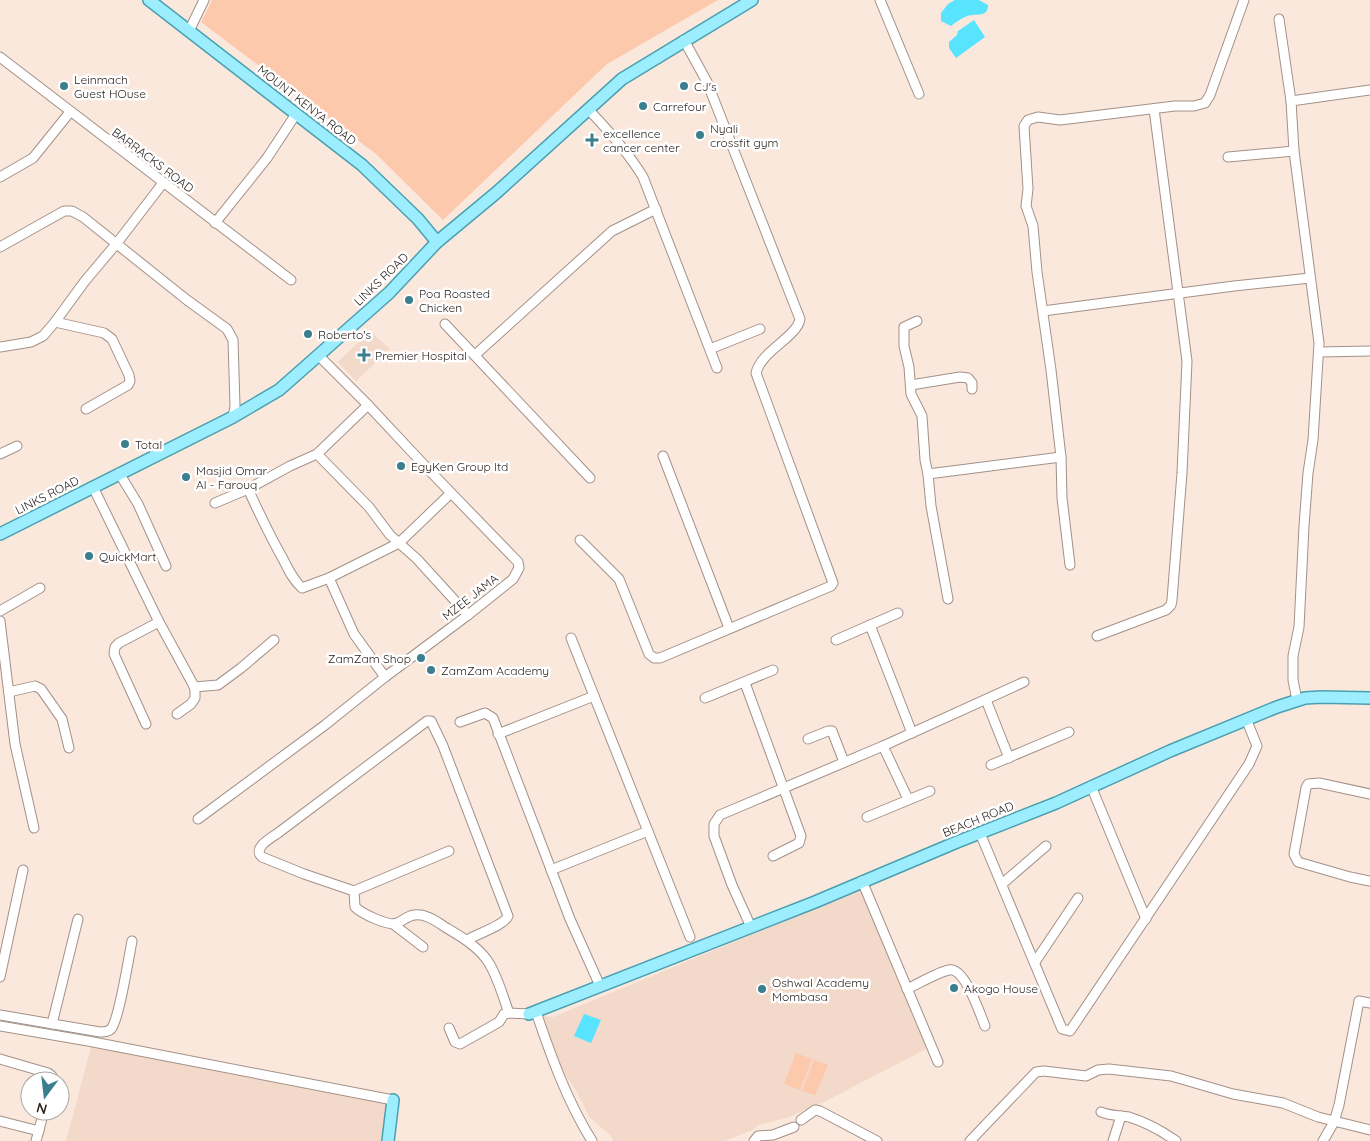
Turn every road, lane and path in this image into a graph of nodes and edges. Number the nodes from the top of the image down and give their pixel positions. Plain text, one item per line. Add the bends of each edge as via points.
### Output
1 (149, 0) edge
2 (204, 0) edge
3 (752, 0) edge
4 (880, 0) edge
5 (1244, 0) edge
6 (1279, 19) dead end
7 (189, 31) junction
8 (684, 40) junction
9 (0, 57) edge
10 (1370, 90) edge
11 (919, 94) dead end
12 (1291, 101) junction
13 (588, 109) junction
14 (1154, 109) junction
15 (70, 112) junction
16 (296, 114) junction
17 (1294, 151) junction
18 (1228, 157) dead end
19 (0, 177) edge
20 (163, 184) junction
21 (656, 210) junction
22 (215, 223) junction
23 (437, 242) junction
24 (117, 243) junction
25 (0, 247) edge
26 (1310, 278) junction
27 (291, 280) dead end
28 (1179, 294) junction
29 (1043, 311) junction
30 (55, 322) junction
31 (917, 322) dead end
32 (445, 324) dead end
33 (760, 329) dead end
34 (0, 347) edge
35 (710, 349) junction
36 (1370, 351) edge
37 (1319, 352) junction
38 (320, 356) junction
39 (475, 356) junction
40 (717, 368) dead end
41 (911, 386) junction
42 (972, 389) dead end
43 (368, 405) junction
44 (86, 409) dead end
45 (233, 417) junction
46 (17, 446) dead end
47 (0, 454) edge
48 (318, 454) junction
49 (663, 456) dead end
50 (1061, 457) junction
51 (119, 474) junction
52 (928, 474) junction
53 (590, 478) dead end
54 (93, 487) junction
55 (248, 489) junction
56 (451, 493) junction
57 (215, 503) dead end
58 (0, 534) edge
59 (580, 540) dead end
60 (398, 543) junction
61 (1070, 565) dead end
62 (166, 566) dead end
63 (330, 578) junction
64 (40, 588) dead end
65 (948, 599) dead end
66 (0, 611) edge
67 (898, 613) dead end
68 (468, 615) junction
69 (0, 621) edge
70 (159, 622) junction
71 (870, 625) junction
72 (729, 628) junction
73 (1097, 636) dead end
74 (571, 638) dead end
75 (274, 640) dead end
76 (836, 640) dead end
77 (773, 670) dead end
78 (385, 677) junction
79 (745, 682) junction
80 (1024, 682) dead end
81 (194, 687) junction
82 (9, 692) junction
83 (594, 696) junction
84 (706, 698) dead end
85 (1370, 698) edge
86 (986, 700) junction
87 (1296, 700) junction
88 (177, 714) dead end
89 (1247, 721) junction
90 (460, 722) dead end
91 (146, 724) dead end
92 (912, 732) junction
93 (1069, 732) dead end
94 (498, 734) junction
95 (808, 739) dead end
96 (883, 746) junction
97 (70, 748) dead end
98 (1009, 758) junction
99 (844, 762) junction
100 (991, 766) dead end
101 (1091, 786) junction
102 (784, 788) junction
103 (930, 791) dead end
104 (1370, 794) edge
105 (908, 799) junction
106 (867, 817) dead end
107 (198, 819) dead end
108 (34, 828) dead end
109 (648, 831) junction
110 (980, 833) junction
111 (1046, 846) dead end
112 (450, 851) dead end
113 (773, 856) dead end
114 (23, 870) dead end
115 (551, 870) junction
116 (862, 881) junction
117 (1370, 881) edge
118 (1002, 884) junction
119 (354, 891) junction
120 (1078, 898) dead end
121 (78, 919) dead end
122 (1146, 919) junction
123 (393, 924) junction
124 (751, 927) junction
125 (690, 937) dead end
126 (467, 940) junction
127 (132, 941) dead end
128 (424, 946) dead end
129 (1035, 962) junction
130 (0, 977) edge
131 (600, 986) junction
132 (907, 989) junction
133 (1370, 1002) edge
134 (509, 1013) junction
135 (532, 1013) junction
136 (0, 1016) edge
137 (52, 1024) junction
138 (0, 1026) edge
139 (985, 1026) dead end
140 (449, 1028) dead end
141 (0, 1059) edge
142 (938, 1062) dead end
143 (41, 1071) edge
144 (394, 1100) joint
145 (1101, 1112) dead end
146 (1122, 1116) junction
147 (0, 1121) edge
148 (41, 1121) edge
149 (1334, 1122) junction
150 (1370, 1130) edge
151 (38, 1131) junction
152 (36, 1141) edge
153 (388, 1141) edge
154 (592, 1141) edge
155 (754, 1141) edge
156 (877, 1141) edge
157 (970, 1141) edge
158 (1113, 1141) edge
159 (1176, 1141) edge
160 (1323, 1141) edge

1 - 7 main road, MOUNT KENYA ROAD
2 - 7 street
3 - 8 main road, LINKS ROAD
4 - 11 street
5 - 14 street via 1207,101 1202,105
6 - 12 street
7 - 16 main road, MOUNT KENYA ROAD
8 - 13 main road, LINKS ROAD via 622,79
8 - 72 street via 707,82 800,319 795,329 764,358 756,373 833,581 831,586
9 - 15 street, BARRACKS ROAD
10 - 12 street
12 - 17 street
13 - 21 street via 633,162 643,177
13 - 23 main road, LINKS ROAD
14 - 28 street
14 - 29 street via 1060,120 1038,117 1028,120 1024,126 1026,206 1033,226
15 - 19 street via 33,158
15 - 20 street, BARRACKS ROAD
16 - 22 street via 267,158
16 - 23 main road, MOUNT KENYA ROAD via 362,165
17 - 18 street
17 - 26 street
20 - 22 street, BARRACKS ROAD
20 - 24 street
21 - 35 street
21 - 39 street via 612,231
22 - 27 street, BARRACKS ROAD
23 - 38 main road, LINKS ROAD
24 - 25 street via 83,217 64,211
24 - 30 street
24 - 45 street via 230,333
26 - 28 street
26 - 37 street
28 - 29 street
28 - 73 street via 1187,382 1172,602 1166,610
29 - 50 street
30 - 34 street via 36,340
30 - 44 street via 108,335 129,375 128,385
31 - 41 street via 904,327
32 - 39 street
33 - 35 street
35 - 40 street
36 - 37 street
37 - 87 street via 1299,627 1293,656
38 - 43 street, MZEE JAMA
38 - 45 main road, LINKS ROAD via 279,390
39 - 53 street
41 - 42 street via 960,377 968,378
41 - 52 street via 911,394 922,416
43 - 48 street
43 - 56 street, MZEE JAMA
45 - 51 main road, LINKS ROAD
46 - 47 street
48 - 55 street
48 - 60 street via 369,506
49 - 72 street
50 - 52 street
50 - 61 street
51 - 54 main road, LINKS ROAD
51 - 62 street via 138,504
52 - 65 street via 930,506
54 - 58 main road, LINKS ROAD
54 - 70 street
55 - 57 street
55 - 63 street via 298,585 307,588
56 - 60 street
56 - 68 street, MZEE JAMA via 519,564 513,579
59 - 72 street via 622,584 651,657 660,658
60 - 63 street
60 - 68 street
63 - 78 street via 354,634
64 - 66 street
67 - 71 street
68 - 78 street, MZEE JAMA
69 - 82 street
70 - 81 street
70 - 91 street via 119,643 114,650
71 - 76 street
71 - 92 street
74 - 83 street
75 - 81 street via 218,685
77 - 79 street
78 - 107 street, MZEE JAMA
79 - 84 street
79 - 102 street
80 - 86 street
81 - 88 street via 196,698
82 - 97 street via 35,686 41,689 62,719
82 - 108 street via 15,744
83 - 94 street
83 - 109 street
85 - 87 main road, BEACH ROAD
86 - 92 street
86 - 98 street
87 - 89 main road, BEACH ROAD
89 - 101 main road, BEACH ROAD
89 - 122 street via 1256,751
90 - 94 street via 487,713 493,718
92 - 96 street
93 - 98 street
94 - 115 street
95 - 99 street via 832,731
96 - 99 street
96 - 105 street
98 - 100 street
99 - 102 street
101 - 110 main road, BEACH ROAD
101 - 122 street
102 - 113 street via 802,839 796,846
102 - 124 street via 722,813 714,824 717,844
103 - 105 street
104 - 117 street via 1319,783 1308,784 1294,854 1298,862
105 - 106 street
109 - 115 street
109 - 125 street
110 - 116 main road, BEACH ROAD
110 - 118 street
111 - 118 street
112 - 119 street
114 - 130 street
115 - 131 street
116 - 124 main road, BEACH ROAD
116 - 132 street
118 - 129 street
119 - 123 street via 354,904 358,910
119 - 126 street via 262,857 258,850 402,738 431,721 508,916 506,921
120 - 129 street
121 - 137 street
122 - 129 street via 1070,1031 1062,1029
123 - 126 street via 421,915
123 - 128 street
124 - 131 main road, BEACH ROAD
126 - 134 street via 491,966
127 - 137 street via 111,1028 104,1032
131 - 135 main road, BEACH ROAD
132 - 139 street via 949,970 957,971
132 - 142 street
133 - 149 street via 1359,1000
134 - 135 street
134 - 140 street via 460,1044 455,1042
135 - 154 street
136 - 137 street
138 - 144 street
141 - 143 street
144 - 153 main road
145 - 146 street
146 - 158 street
146 - 159 street via 1142,1122
147 - 151 street
148 - 151 street
149 - 150 street
149 - 157 street via 1283,1103 1233,1094 1171,1076 1108,1069 1086,1076 1039,1071 1032,1074
149 - 160 street
151 - 152 street
155 - 156 street via 758,1136 773,1135 798,1123 815,1110

